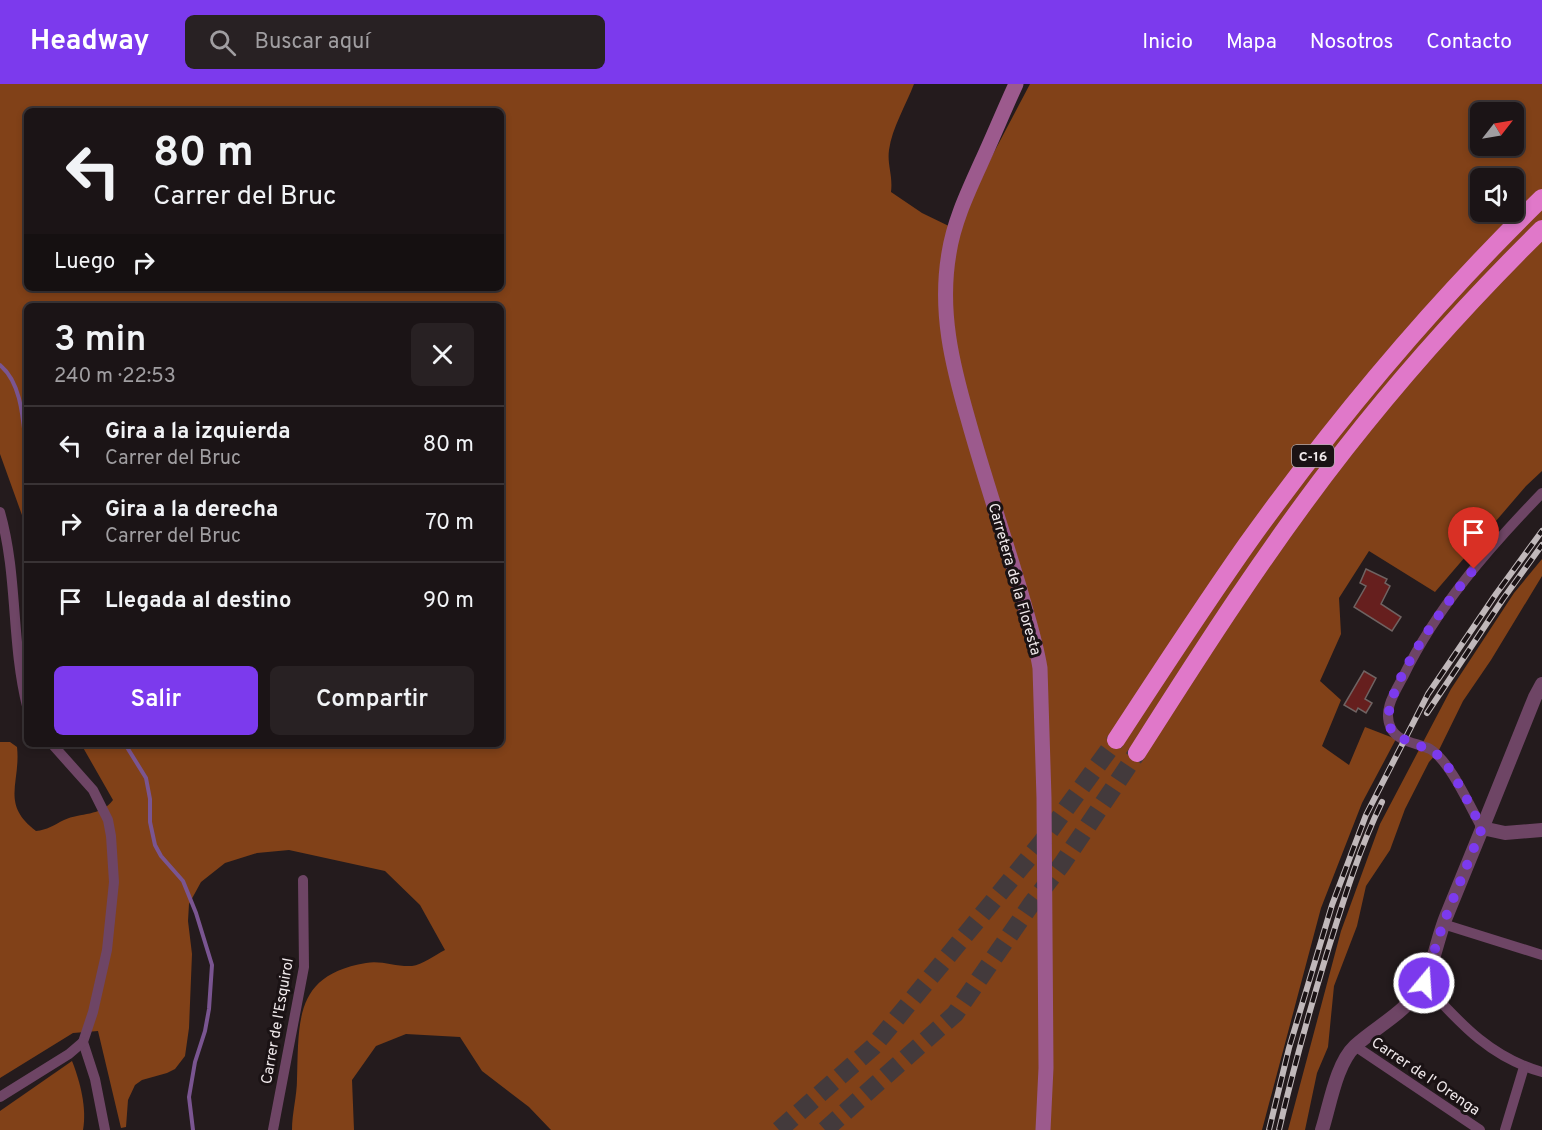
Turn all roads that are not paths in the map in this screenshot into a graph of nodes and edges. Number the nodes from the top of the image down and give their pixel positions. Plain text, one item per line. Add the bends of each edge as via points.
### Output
1 (1016, 84) edge
2 (1542, 198) edge
3 (1542, 229) edge
4 (1542, 493) edge
5 (0, 512) edge
6 (1541, 688) edge
7 (24, 691) edge
8 (1116, 740) tunnel mouth
9 (55, 747) edge
10 (1137, 753) tunnel mouth
11 (1482, 828) junction
12 (1542, 830) edge
13 (303, 880) dead end
14 (1443, 924) junction
15 (1542, 955) edge
16 (1424, 983) junction
17 (82, 1042) junction
18 (1355, 1047) junction
19 (1524, 1067) junction
20 (1542, 1072) edge
21 (0, 1097) edge
22 (105, 1130) edge
23 (273, 1130) edge
24 (1043, 1130) edge
25 (1322, 1130) edge
26 (1480, 1130) edge
27 (1504, 1130) edge

1 - 24 main road, Carretera de la Floresta via 953,234 945,304 955,374 1041,668 1046,1056
2 - 8 highway, C-16 via 1478,261 1336,425 1248,543
3 - 10 highway, C-16 via 1454,321 1346,448 1234,602
4 - 11 street via 1448,600 1414,654 1390,704 1390,728 1397,736 1441,758
5 - 7 street via 7,538 17,655
6 - 11 street
9 - 17 street via 93,790 108,820 111,836 114,882 107,950
11 - 12 street via 1504,833
11 - 14 street
13 - 23 street, Carrer de l'Esquirol via 304,967
14 - 15 street
14 - 16 street
16 - 18 street via 1395,1016
16 - 19 street via 1467,1031
17 - 21 street
17 - 22 street
18 - 25 street via 1340,1070
18 - 26 street, Carrer de l' Orenga
19 - 20 street
19 - 27 street

